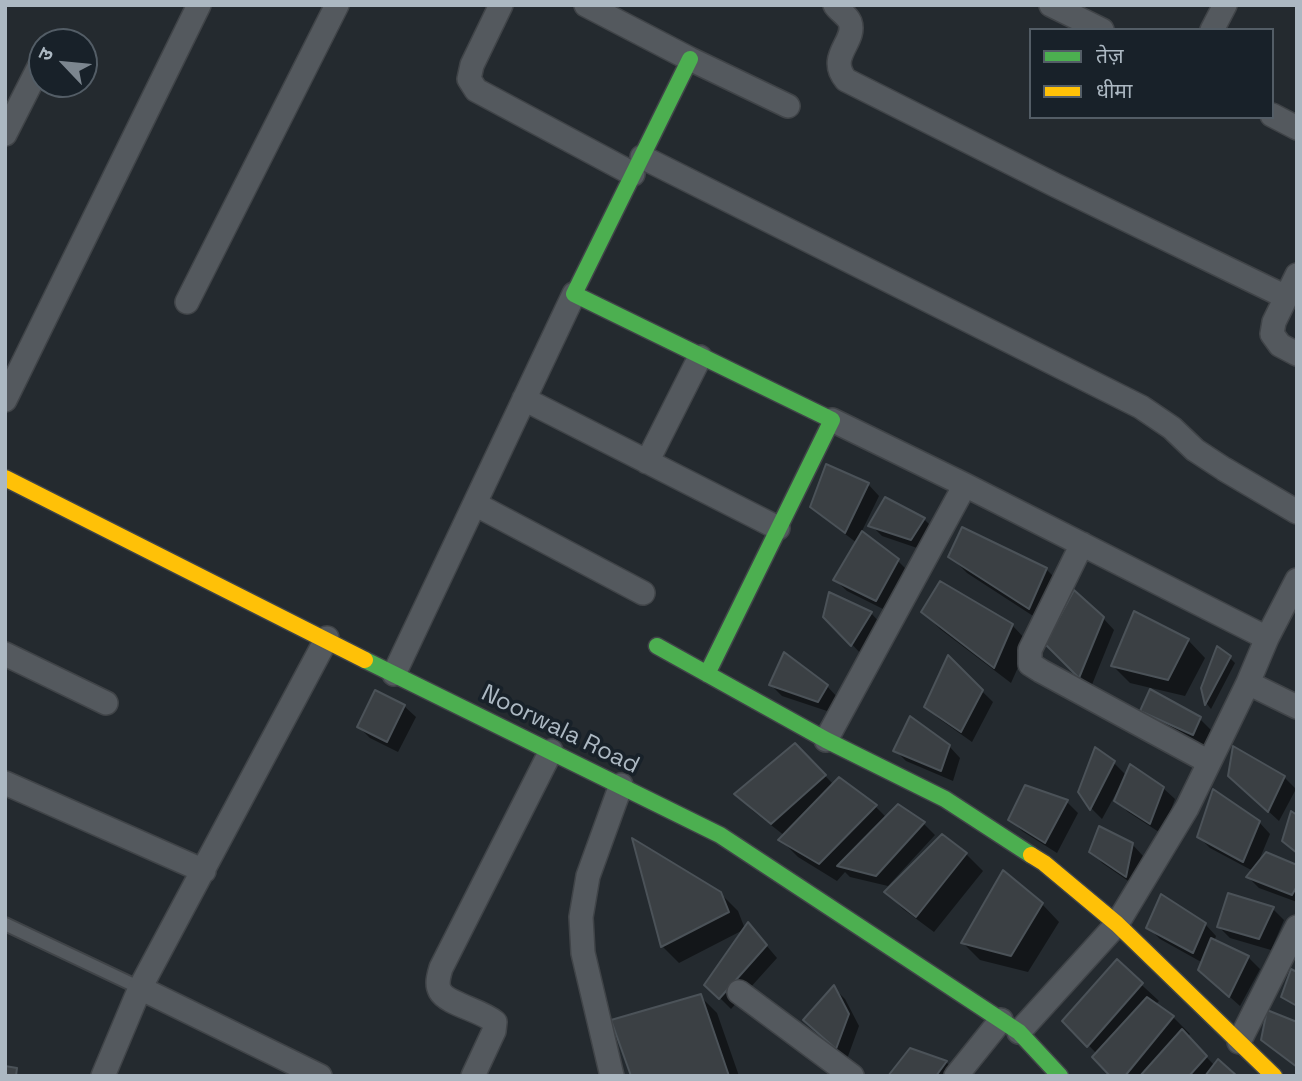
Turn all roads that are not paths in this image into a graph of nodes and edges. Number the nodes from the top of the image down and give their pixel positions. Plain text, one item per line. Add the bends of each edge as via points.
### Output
1 (199, 5) edge
2 (337, 5) edge
3 (501, 5) edge
4 (586, 5) edge
5 (835, 5) edge
6 (1051, 5) edge
7 (1225, 5) edge
8 (1098, 28) edge
9 (1213, 28) edge
10 (690, 59) junction
11 (28, 89) edge
12 (788, 106) dead end
13 (1274, 116) edge
14 (1297, 128) edge
15 (5, 134) edge
16 (637, 166) junction
17 (1297, 275) edge
18 (574, 295) junction
19 (1286, 297) junction
20 (187, 302) dead end
21 (1297, 354) edge
22 (701, 357) junction
23 (524, 399) junction
24 (5, 400) edge
25 (832, 421) junction
26 (647, 462) junction
27 (5, 478) edge
28 (965, 485) junction
29 (475, 504) junction
30 (1297, 512) edge
31 (778, 528) junction
32 (1082, 544) junction
33 (1297, 580) edge
34 (643, 593) dead end
35 (327, 638) junction
36 (1267, 638) junction
37 (657, 646) dead end
38 (5, 653) edge
39 (394, 674) junction
40 (707, 674) junction
41 (1248, 683) junction
42 (106, 703) dead end
43 (1297, 707) edge
44 (826, 740) junction
45 (551, 751) junction
46 (1209, 762) junction
47 (5, 783) edge
48 (621, 785) junction
49 (204, 872) junction
50 (5, 925) edge
51 (1117, 925) junction
52 (1297, 927) edge
53 (140, 988) junction
54 (739, 992) dead end
55 (1010, 1026) junction
56 (1239, 1042) junction
57 (843, 1072) edge
58 (103, 1076) edge
59 (320, 1076) edge
60 (473, 1076) edge
61 (612, 1076) edge
62 (956, 1076) edge
63 (1060, 1076) edge
64 (1274, 1076) edge

1 - 24 street
2 - 20 street
3 - 16 street via 471,65 469,79 476,90
4 - 10 street
5 - 19 street via 851,24 838,64 846,80
6 - 8 street
7 - 9 street
10 - 12 street
10 - 16 street
11 - 15 street
13 - 14 street
16 - 18 street
16 - 30 street via 1142,407 1195,450
17 - 19 street
18 - 22 street
18 - 23 street
19 - 21 street via 1272,334 1280,345
22 - 25 street
22 - 26 street
23 - 26 street
23 - 29 street
25 - 28 street
25 - 31 street
26 - 31 street
27 - 35 street, Noorwala Road
28 - 32 street
28 - 44 street
29 - 34 street
29 - 39 street
31 - 40 street
32 - 36 street
32 - 46 street via 1030,650 1030,664
33 - 36 street
35 - 39 street, Noorwala Road
35 - 49 street
36 - 41 street
37 - 40 street
38 - 42 street
39 - 45 street, Noorwala Road
40 - 44 street
41 - 43 street
41 - 46 street
44 - 51 street via 945,799 1044,863
45 - 48 street, Noorwala Road
45 - 60 street via 437,982 449,999 495,1022
46 - 51 street
47 - 49 street
48 - 55 street, Noorwala Road via 720,835
48 - 61 street via 589,876 581,917 583,953
49 - 53 street
50 - 53 lane
51 - 55 street
51 - 56 street
52 - 56 street
53 - 58 street
53 - 59 street
54 - 57 street
55 - 62 street
55 - 63 street, Noorwala Road
56 - 64 street

